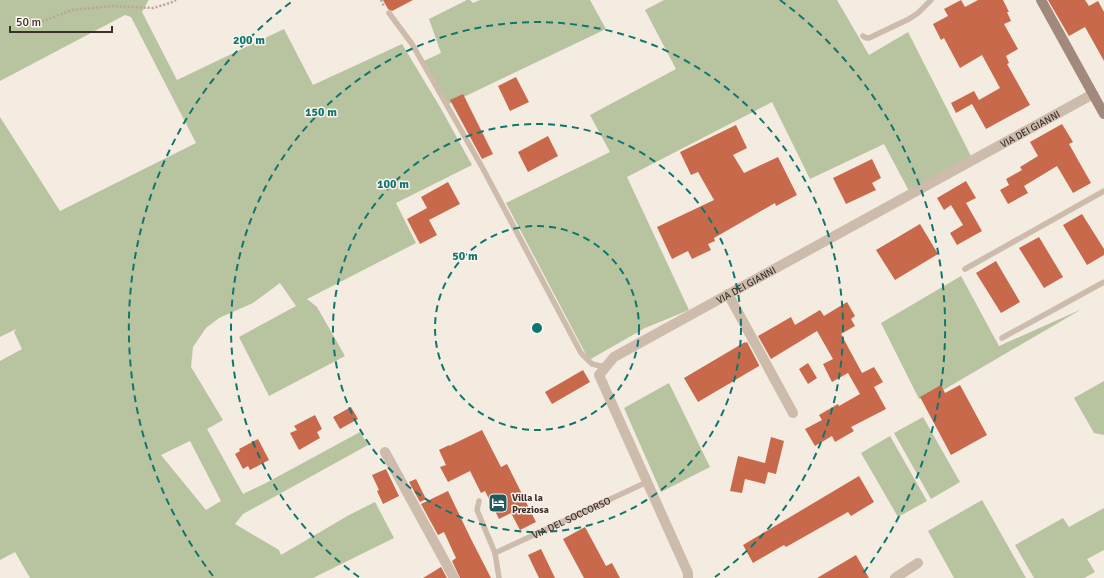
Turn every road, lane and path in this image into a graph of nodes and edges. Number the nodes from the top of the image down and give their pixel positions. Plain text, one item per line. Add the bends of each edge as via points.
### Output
1 (176, 0) edge
2 (931, 0) edge
3 (1041, 0) edge
4 (389, 13) dead end
5 (27, 28) dead end
6 (863, 36) dead end
7 (1093, 94) junction
8 (1104, 114) edge
9 (1104, 190) edge
10 (966, 269) dead end
11 (1104, 282) edge
12 (728, 294) junction
13 (1002, 338) dead end
14 (606, 367) junction
15 (793, 413) dead end
16 (385, 452) dead end
17 (647, 482) junction
18 (479, 501) dead end
19 (495, 553) junction
20 (918, 564) dead end
21 (689, 576) edge
22 (454, 578) edge
23 (499, 578) edge
24 (894, 578) edge

1 - 5 path via 153,8 112,6 72,10
2 - 6 lane via 908,19 869,38
3 - 7 street
4 - 14 lane via 412,44 475,153 582,353 592,364
7 - 8 street
7 - 12 street, VIA DEI GIANNI
9 - 10 lane
11 - 13 lane
12 - 14 street, VIA DEI GIANNI via 614,357
12 - 15 street
14 - 17 street via 599,375
16 - 22 street
17 - 19 lane, VIA DEL SOCCORSO
17 - 21 street
18 - 19 lane via 477,510
19 - 23 lane
20 - 24 street

